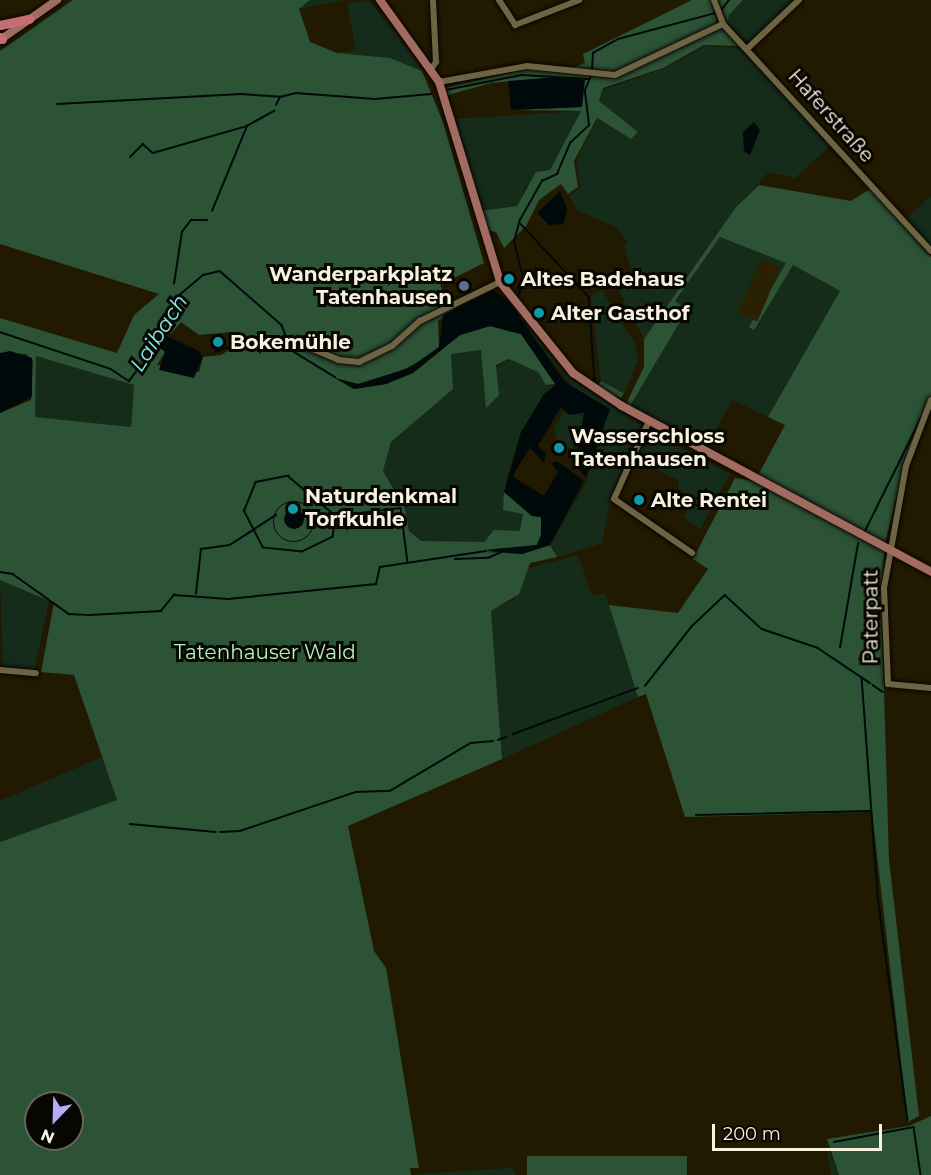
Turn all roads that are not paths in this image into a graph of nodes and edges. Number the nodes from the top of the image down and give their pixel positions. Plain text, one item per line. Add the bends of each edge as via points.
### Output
1 (57, 0) edge
2 (380, 0) edge
3 (433, 0) edge
4 (499, 0) edge
5 (579, 0) edge
6 (714, 0) edge
7 (798, 0) edge
8 (29, 20) junction
9 (723, 24) junction
10 (0, 25) edge
11 (0, 38) edge
12 (748, 48) junction
13 (431, 69) junction
14 (439, 82) junction
15 (931, 251) edge
16 (500, 282) junction
17 (296, 342) dead end
18 (931, 400) edge
19 (649, 421) junction
20 (889, 550) junction
21 (692, 553) dead end
22 (931, 572) edge
23 (0, 670) edge
24 (36, 673) dead end
25 (931, 688) edge

1 - 8 main road
2 - 13 main road
3 - 13 street via 436,62
4 - 5 street via 515,25
6 - 9 street, Haferstraße
7 - 12 street
8 - 10 highway
8 - 11 main road
9 - 12 street, Haferstraße
9 - 14 street via 628,72 591,73 527,66
12 - 15 street, Haferstraße
13 - 14 main road
14 - 16 main road
16 - 17 street via 420,321 392,346 359,362 339,360
16 - 19 main road via 573,373
18 - 20 street, Paterpatt via 906,466
19 - 20 main road
19 - 21 street via 614,499
20 - 22 main road
20 - 25 street, Paterpatt via 884,588 888,684
23 - 24 street

